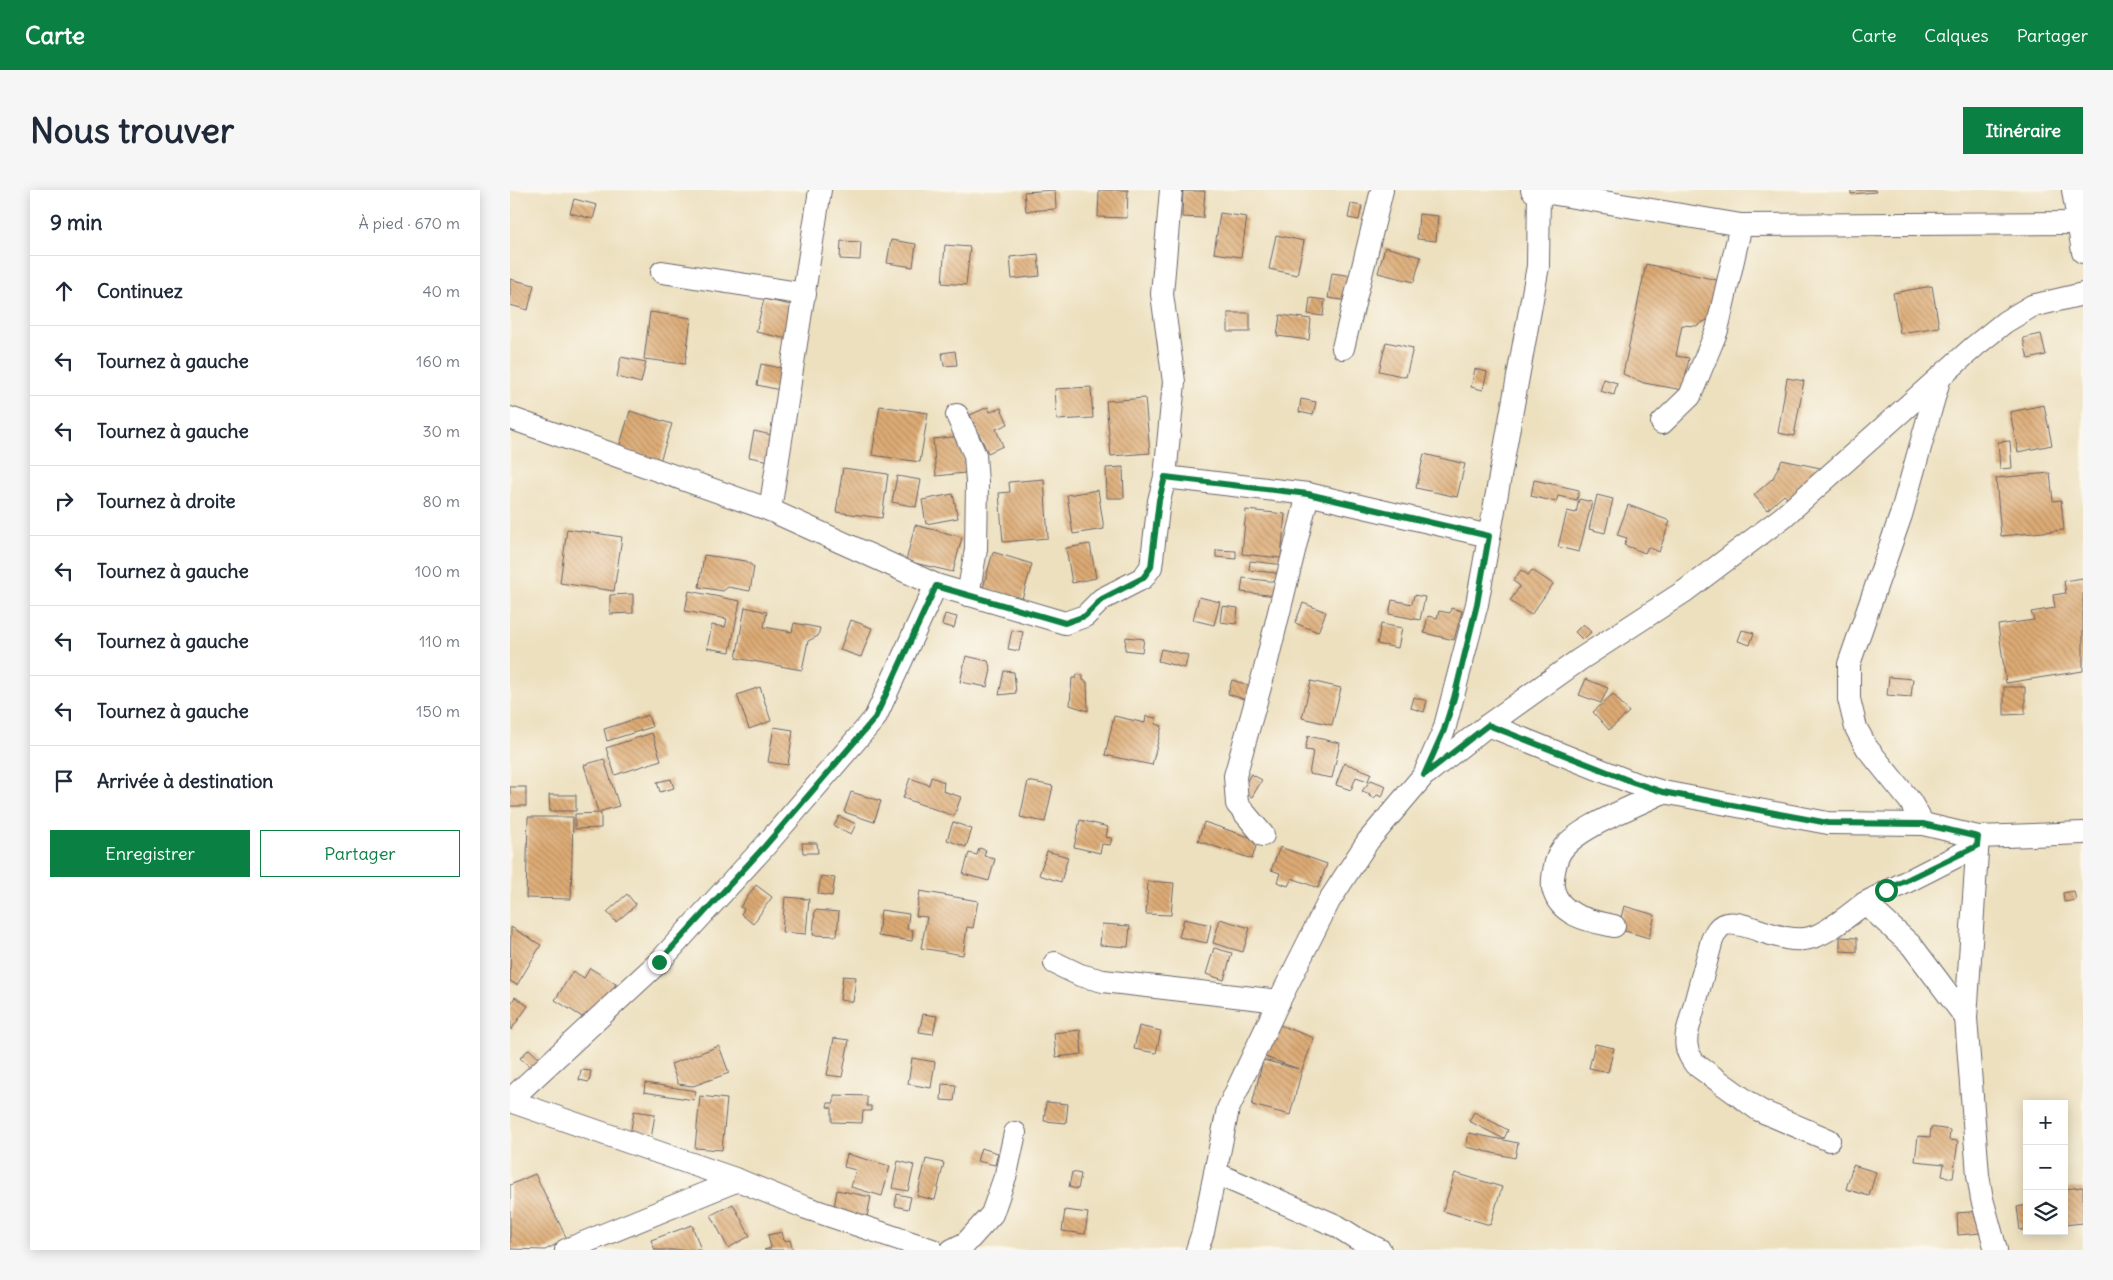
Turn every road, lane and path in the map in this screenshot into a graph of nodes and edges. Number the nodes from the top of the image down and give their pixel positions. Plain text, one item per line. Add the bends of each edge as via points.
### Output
1 (820, 190) edge
2 (1171, 190) edge
3 (1382, 190) edge
4 (2072, 190) edge
5 (1537, 191) edge
6 (2081, 223) edge
7 (1741, 225) junction
8 (2083, 252) edge
9 (662, 272) dead end
10 (805, 294) junction
11 (2083, 294) edge
12 (1343, 348) dead end
13 (1939, 379) junction
14 (957, 415) dead end
15 (510, 418) edge
16 (1662, 423) dead end
17 (1165, 477) junction
18 (1308, 494) junction
19 (770, 510) junction
20 (1489, 536) junction
21 (936, 586) junction
22 (968, 594) junction
23 (1488, 725) junction
24 (1424, 775) junction
25 (1663, 792) junction
26 (1923, 824) junction
27 (2083, 833) edge
28 (1263, 836) dead end
29 (1978, 842) junction
30 (1865, 902) junction
31 (1614, 926) dead end
32 (1055, 962) dead end
33 (1279, 1001) junction
34 (1966, 1018) junction
35 (510, 1100) edge
36 (1015, 1132) dead end
37 (1829, 1140) dead end
38 (1215, 1173) junction
39 (738, 1180) junction
40 (1355, 1244) edge
41 (566, 1250) edge
42 (932, 1250) edge
43 (952, 1250) edge
44 (1197, 1250) edge
45 (1380, 1250) edge
46 (1996, 1250) edge

1 - 10 street
2 - 17 street via 1162,294 1174,382
3 - 12 street
4 - 6 street
5 - 7 street
5 - 20 street via 1538,266
6 - 7 street
6 - 8 street
7 - 16 street via 1714,338 1690,396
9 - 10 street
10 - 19 street
11 - 13 street via 2032,306 2005,322
13 - 23 street via 1783,517 1685,591 1579,660
13 - 26 street via 1901,515 1849,664 1849,699 1856,728 1867,748 1910,801
14 - 22 street via 975,455 977,483 976,549
15 - 19 street
17 - 18 street
17 - 22 street via 1151,567 1143,578 1102,599 1085,616 1065,623
18 - 20 street
18 - 28 street via 1266,669 1235,776 1237,804
19 - 21 street
20 - 24 street via 1477,604 1454,698
21 - 22 street
21 - 35 street via 875,718 659,962
23 - 24 street
23 - 25 street
24 - 33 street via 1368,841 1329,901
25 - 26 street via 1828,823
25 - 31 street via 1603,821 1560,852 1553,885 1559,904 1578,917
26 - 29 street
27 - 29 street
29 - 30 street
29 - 34 street
30 - 34 street via 1912,946
30 - 37 street via 1814,937 1794,940 1745,925 1724,924 1712,940 1687,1033 1688,1054 1695,1064 1759,1110
32 - 33 street via 1080,975 1103,981
33 - 38 street via 1228,1109
34 - 46 street via 1978,1175
35 - 39 street
36 - 43 street via 1006,1174 992,1214 966,1244
38 - 40 street via 1337,1226
38 - 44 street
39 - 41 street
39 - 42 street via 804,1207
40 - 45 street

